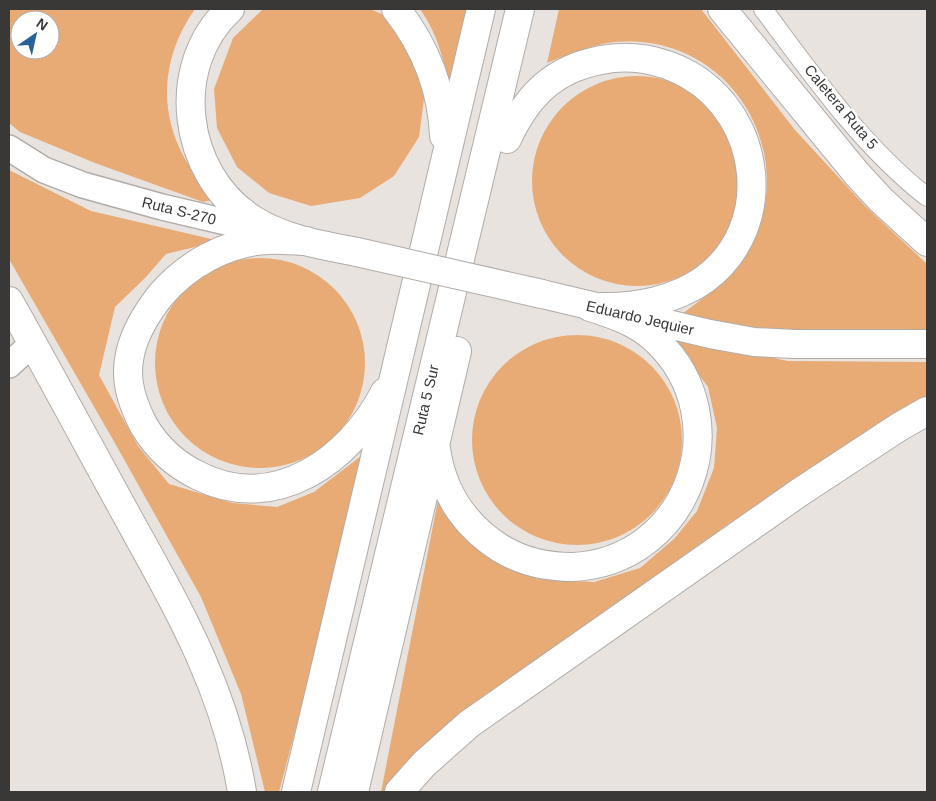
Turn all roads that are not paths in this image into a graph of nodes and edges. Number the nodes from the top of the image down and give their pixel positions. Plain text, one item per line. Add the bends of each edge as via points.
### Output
1 (230, 9) edge
2 (396, 9) edge
3 (481, 9) edge
4 (520, 9) edge
5 (539, 9) edge
6 (722, 9) edge
7 (763, 9) edge
8 (507, 139) junction
9 (9, 148) edge
10 (446, 160) junction
11 (927, 197) edge
12 (306, 241) junction
13 (927, 242) edge
14 (357, 252) joint
15 (9, 301) edge
16 (590, 307) junction
17 (32, 343) junction
18 (927, 344) edge
19 (398, 361) junction
20 (9, 365) edge
21 (927, 412) edge
22 (436, 444) junction
23 (242, 792) edge
24 (296, 792) edge
25 (332, 792) edge
26 (354, 792) edge
27 (399, 792) edge

1 - 12 highway via 212,29 196,63 190,101 195,140 210,176 236,207 268,229
2 - 10 highway via 415,36 434,76 440,99
3 - 10 highway
4 - 25 highway, Ruta 5 Sur
5 - 8 highway
6 - 13 highway via 857,174
7 - 11 street, Caletera Ruta 5 via 827,95 869,143
8 - 16 highway via 528,101 557,77 591,62 628,57 663,63 696,79 722,102 741,132 751,165 751,201 740,236 719,266 705,279 663,299 633,306
8 - 22 highway
9 - 12 street, Ruta S-270 via 44,170 83,186
10 - 19 highway
12 - 14 highway, Ruta S-270
12 - 19 highway via 268,240 214,254 182,274 154,304 134,341 128,361 129,380 139,416 160,448 190,472 224,485 259,488 294,481 325,464 355,435 381,399
14 - 16 highway, Eduardo Jequier, bridge
15 - 17 highway
16 - 18 highway, Eduardo Jequier via 754,342
16 - 22 highway via 625,320 656,340 680,369 694,403 698,440 692,477 675,510 650,538 618,557 580,566 542,565 506,552 475,530 452,499 438,463
17 - 20 street
17 - 23 highway via 201,655 225,717
19 - 24 highway
21 - 27 highway via 800,492 469,724 424,764
22 - 26 highway

